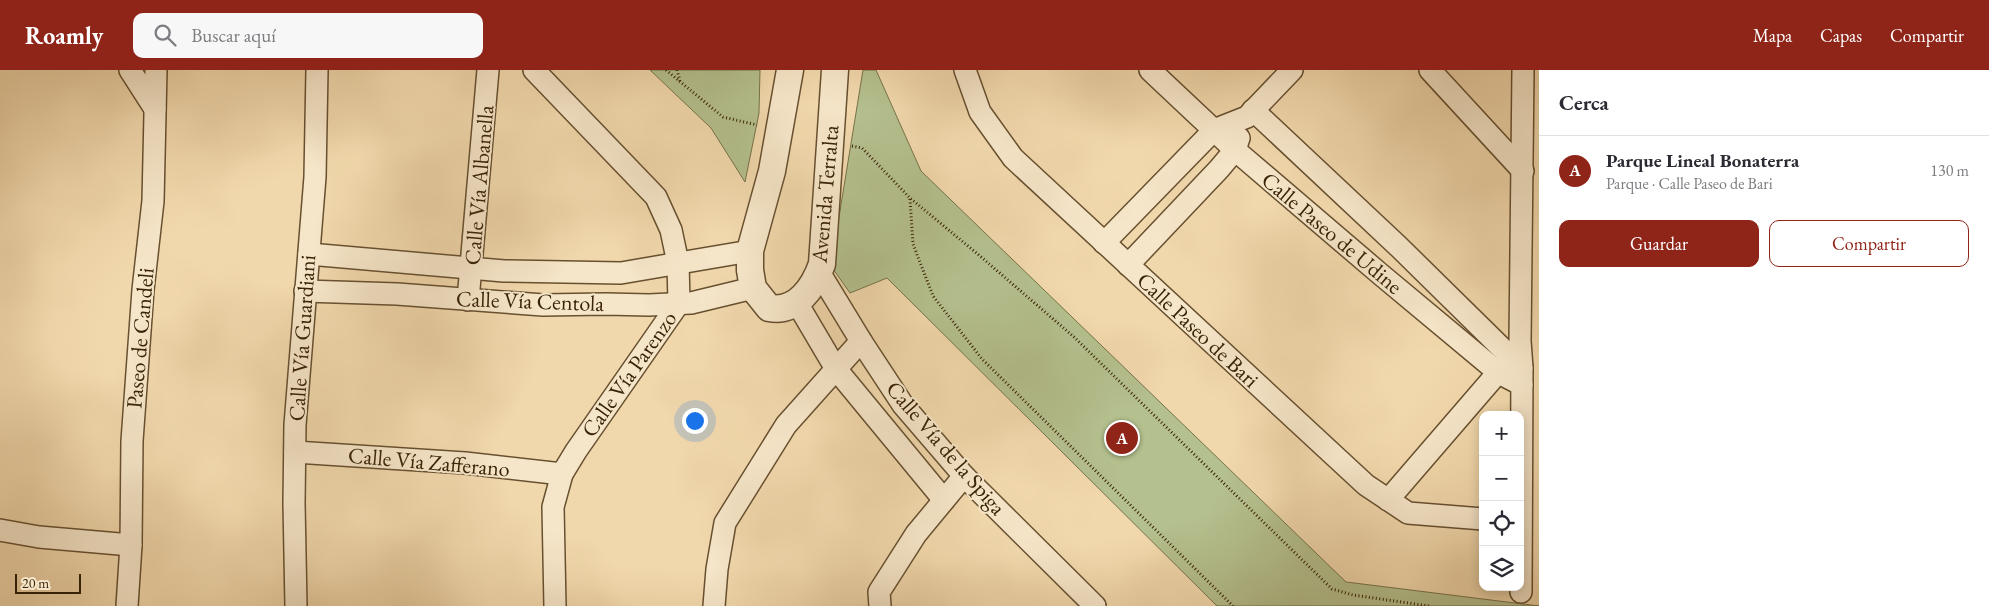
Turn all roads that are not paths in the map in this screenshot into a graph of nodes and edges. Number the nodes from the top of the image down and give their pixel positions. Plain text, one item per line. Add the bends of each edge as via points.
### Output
1 (130, 70) edge
2 (156, 70) edge
3 (317, 70) edge
4 (488, 70) edge
5 (534, 70) edge
6 (790, 70) edge
7 (835, 70) edge
8 (965, 70) edge
9 (1150, 70) edge
10 (1292, 70) edge
11 (1430, 70) edge
12 (1523, 70) edge
13 (155, 109) junction
14 (1250, 114) junction
15 (1214, 130) junction
16 (1235, 150) junction
17 (1523, 172) junction
18 (1104, 242) junction
19 (750, 251) junction
20 (309, 254) junction
21 (678, 263) junction
22 (1128, 265) junction
23 (471, 269) junction
24 (819, 272) junction
25 (754, 288) junction
26 (305, 291) junction
27 (468, 300) junction
28 (679, 303) junction
29 (798, 303) junction
30 (861, 342) junction
31 (1515, 365) junction
32 (836, 369) junction
33 (295, 452) junction
34 (562, 474) junction
35 (964, 476) junction
36 (944, 500) junction
37 (1388, 500) junction
38 (1520, 501) edge
39 (1479, 519) edge
40 (0, 530) edge
41 (131, 545) junction
42 (1521, 546) edge
43 (1521, 592) dead end
44 (127, 606) edge
45 (296, 606) edge
46 (555, 606) edge
47 (714, 606) edge
48 (880, 606) edge
49 (1095, 606) edge

1 - 13 street
2 - 13 street, Paseo de Candeli
3 - 20 street, Calle Vía Guardiani
4 - 23 street, Calle Vía Albanella
5 - 21 street, Calle Vía Parenzo via 656,197 671,230
6 - 19 street via 772,171
7 - 24 street, Avenida Terralta
8 - 18 street, Calle Paseo de Bari via 980,112 1012,158
9 - 15 street, Calle Paseo de Udine
10 - 14 street
11 - 17 street
12 - 17 street
13 - 41 street, Paseo de Candeli via 153,201 132,441
14 - 15 street
14 - 16 street
14 - 31 street, Calle Paseo de Udine via 1399,247
15 - 16 street, Calle Paseo de Udine
15 - 18 street
16 - 22 street
16 - 31 street, Calle Paseo de Udine
17 - 31 street
18 - 22 street, Calle Paseo de Bari
19 - 21 street, Calle Vía Centola
19 - 25 street
20 - 23 street, Calle Vía Centola
20 - 26 street, Calle Vía Guardiani
21 - 23 street, Calle Vía Centola via 621,273
21 - 28 street, Calle Vía Parenzo
22 - 37 street, Calle Paseo de Bari via 1366,485
23 - 27 street, Calle Vía Albanella
24 - 29 street, Avenida Terralta
24 - 30 street, Calle Vía de la Spiga
25 - 28 street, Calle Vía Centola
25 - 29 street via 769,308 780,310
26 - 27 street, Calle Vía Centola
26 - 33 street, Calle Vía Guardiani
27 - 28 street, Calle Vía Centola via 542,305
28 - 34 street, Calle Vía Parenzo
29 - 32 street, Calle Vía de la Spiga
30 - 32 street
30 - 35 street, Calle Vía de la Spiga via 903,405
31 - 37 street
31 - 38 street
32 - 36 street, Calle Vía de la Spiga
32 - 47 street via 786,425 725,523
33 - 34 street, Calle Vía Zafferano via 465,463
33 - 45 street, Calle Vía Guardiani
34 - 46 street, Calle Vía Parenzo via 553,507
35 - 36 street
35 - 49 street, Calle Vía de la Spiga
36 - 48 street via 916,534 879,592
37 - 39 street, Calle Paseo de Bari via 1408,513
40 - 41 street via 39,537
41 - 44 street, Paseo de Candeli
42 - 43 street

